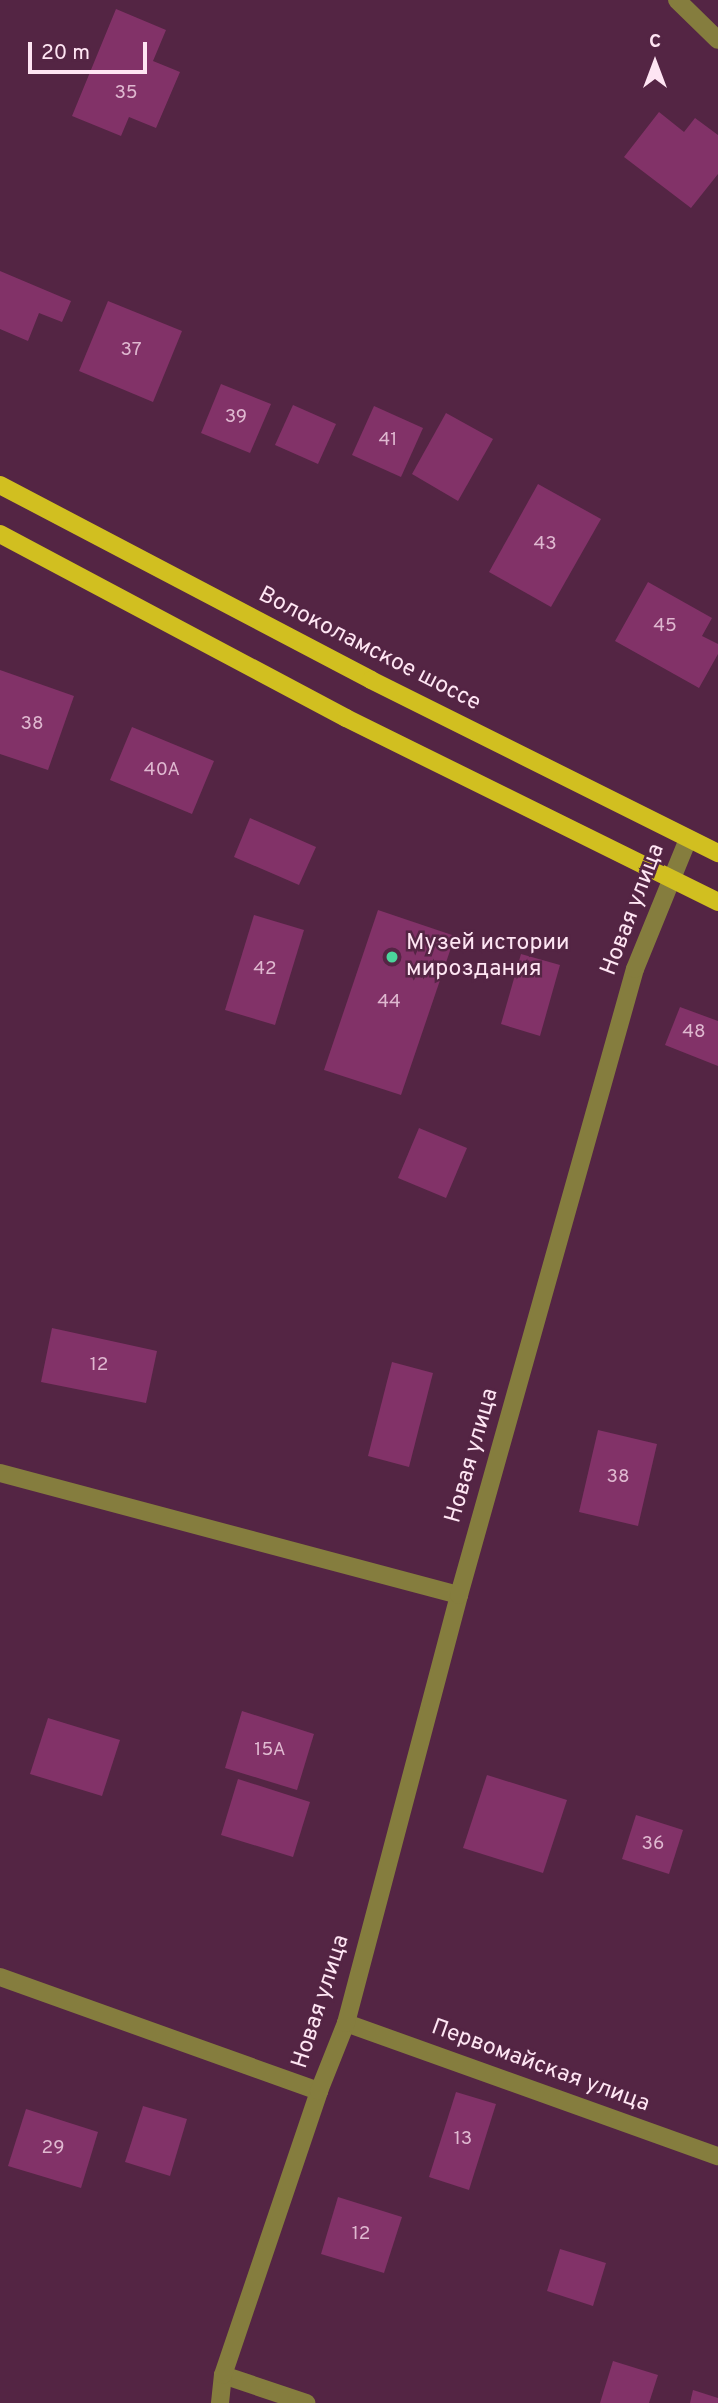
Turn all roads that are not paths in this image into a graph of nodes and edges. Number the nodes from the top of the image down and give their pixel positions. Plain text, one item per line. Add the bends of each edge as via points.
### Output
1 (677, 0) edge
2 (718, 40) edge
3 (0, 485) edge
4 (0, 534) edge
5 (688, 839) junction
6 (718, 853) edge
7 (670, 880) junction
8 (718, 902) edge
9 (0, 1473) edge
10 (459, 1595) junction
11 (0, 1977) edge
12 (346, 2023) junction
13 (319, 2091) junction
14 (718, 2156) edge
15 (223, 2375) junction
16 (220, 2403) edge
17 (306, 2403) edge

1 - 2 street
3 - 5 main road, Волоколамское шоссе via 370,680
4 - 7 main road via 346,718
5 - 6 main road, Волоколамское шоссе
5 - 7 street, Новая улица
7 - 8 main road
7 - 10 street, Новая улица via 635,969
9 - 10 street
10 - 12 street, Новая улица
11 - 13 street, Новая улица
12 - 13 street, Новая улица
12 - 14 street, Первомайская улица
13 - 15 street, Новая улица
15 - 16 street, Новая улица
15 - 17 street

